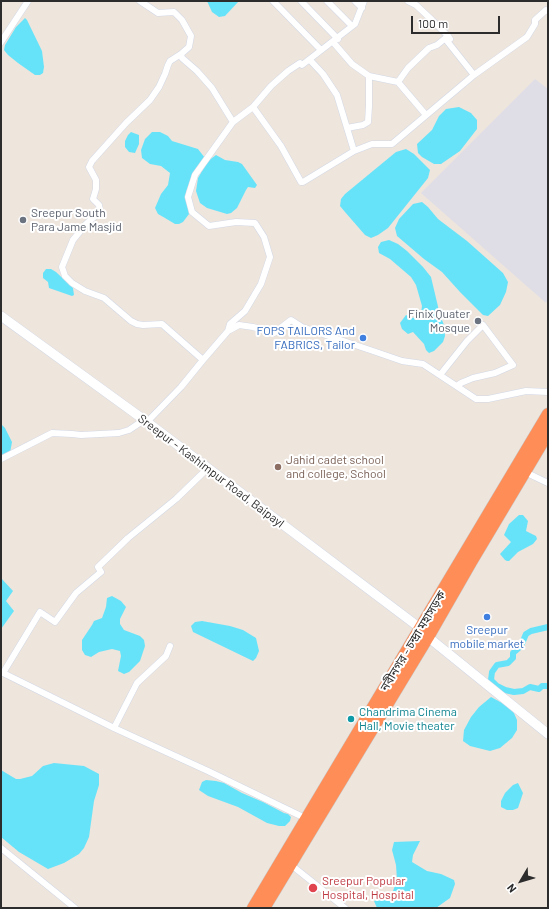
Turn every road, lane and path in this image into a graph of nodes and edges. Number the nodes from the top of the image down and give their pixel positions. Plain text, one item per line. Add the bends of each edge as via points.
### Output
1 (28, 1) edge
2 (140, 1) edge
3 (273, 1) edge
4 (301, 1) edge
5 (327, 1) edge
6 (355, 1) edge
7 (364, 1) edge
8 (408, 1) edge
9 (362, 8) junction
10 (548, 11) edge
11 (352, 26) junction
12 (448, 36) junction
13 (335, 40) junction
14 (1, 42) edge
15 (321, 50) junction
16 (181, 54) junction
17 (310, 60) junction
18 (474, 75) junction
19 (369, 76) junction
20 (398, 82) junction
21 (252, 107) junction
22 (426, 114) junction
23 (233, 122) junction
24 (347, 128) junction
25 (354, 151) junction
26 (1, 316) edge
27 (228, 331) junction
28 (203, 360) junction
29 (440, 375) junction
30 (456, 386) junction
31 (548, 392) edge
32 (548, 414) edge
33 (145, 421) junction
34 (548, 433) edge
35 (1, 459) edge
36 (208, 468) junction
37 (525, 472) junction
38 (548, 483) edge
39 (424, 632) junction
40 (170, 646) dead end
41 (2, 673) edge
42 (114, 728) junction
43 (548, 734) edge
44 (307, 819) junction
45 (1, 848) edge
46 (1, 854) edge
47 (290, 864) junction
48 (69, 908) edge
49 (75, 908) edge
50 (253, 908) edge
51 (264, 908) edge
52 (345, 908) edge

1 - 14 street
2 - 16 street via 158,13 174,12 182,20 191,36 189,47
3 - 15 street
4 - 13 street
5 - 11 street
6 - 9 street
7 - 9 street
8 - 12 street
9 - 11 street
10 - 18 street via 535,20 526,37
11 - 13 street
12 - 18 street via 450,39 447,41
12 - 20 street via 429,48 408,68
13 - 15 street
13 - 19 street via 352,64
15 - 17 street
16 - 23 street via 212,88
16 - 28 street via 170,61 159,87 150,100 92,161 89,167 96,180 93,199 99,205 100,212 73,240 62,267 65,276 72,283 104,298 138,324 162,324
17 - 21 street via 288,71
17 - 24 street via 337,95
18 - 22 street
19 - 20 street
19 - 24 street via 368,122
20 - 22 street
21 - 23 street
21 - 25 street via 281,146 301,182
22 - 25 street via 392,144 372,144
23 - 27 street via 195,175 188,197 192,212 209,226 236,222 255,223 266,243 270,257 261,284 245,311 230,324
24 - 25 street
26 - 33 street, Sreepur - Kashimpur Road, Baipayl
27 - 28 street
27 - 29 street via 240,325 274,333 291,320 302,327 402,361 423,364
28 - 33 street via 181,387
29 - 30 street
29 - 30 street via 483,325 513,365
30 - 31 street via 476,399 526,391
32 - 39 highway, নবীনগর - চন্দ্রা মহাসড়ক
33 - 35 street via 119,433 52,434
33 - 36 street, Sreepur - Kashimpur Road, Baipayl
34 - 37 highway, নবীনগর - চন্দ্রা মহাসড়ক
36 - 39 street, Sreepur - Kashimpur Road, Baipayl
36 - 41 street via 98,567 101,572 76,593 56,622 40,612
37 - 38 street
37 - 39 highway, নবীনগর - চন্দ্রা মহাসড়ক via 471,562
39 - 43 street, Sreepur - Kashimpur Road, Baipayl
39 - 44 highway, নবীনগর - চন্দ্রা মহাসড়ক
39 - 47 highway, নবীনগর - চন্দ্রা মহাসড়ক
40 - 42 street via 166,656 137,683
41 - 42 street
42 - 44 street
44 - 50 highway, নবীনগর - চন্দ্রা মহাসড়ক
45 - 49 street
46 - 48 street
47 - 51 highway, নবীনগর - চন্দ্রা মহাসড়ক
47 - 52 street

